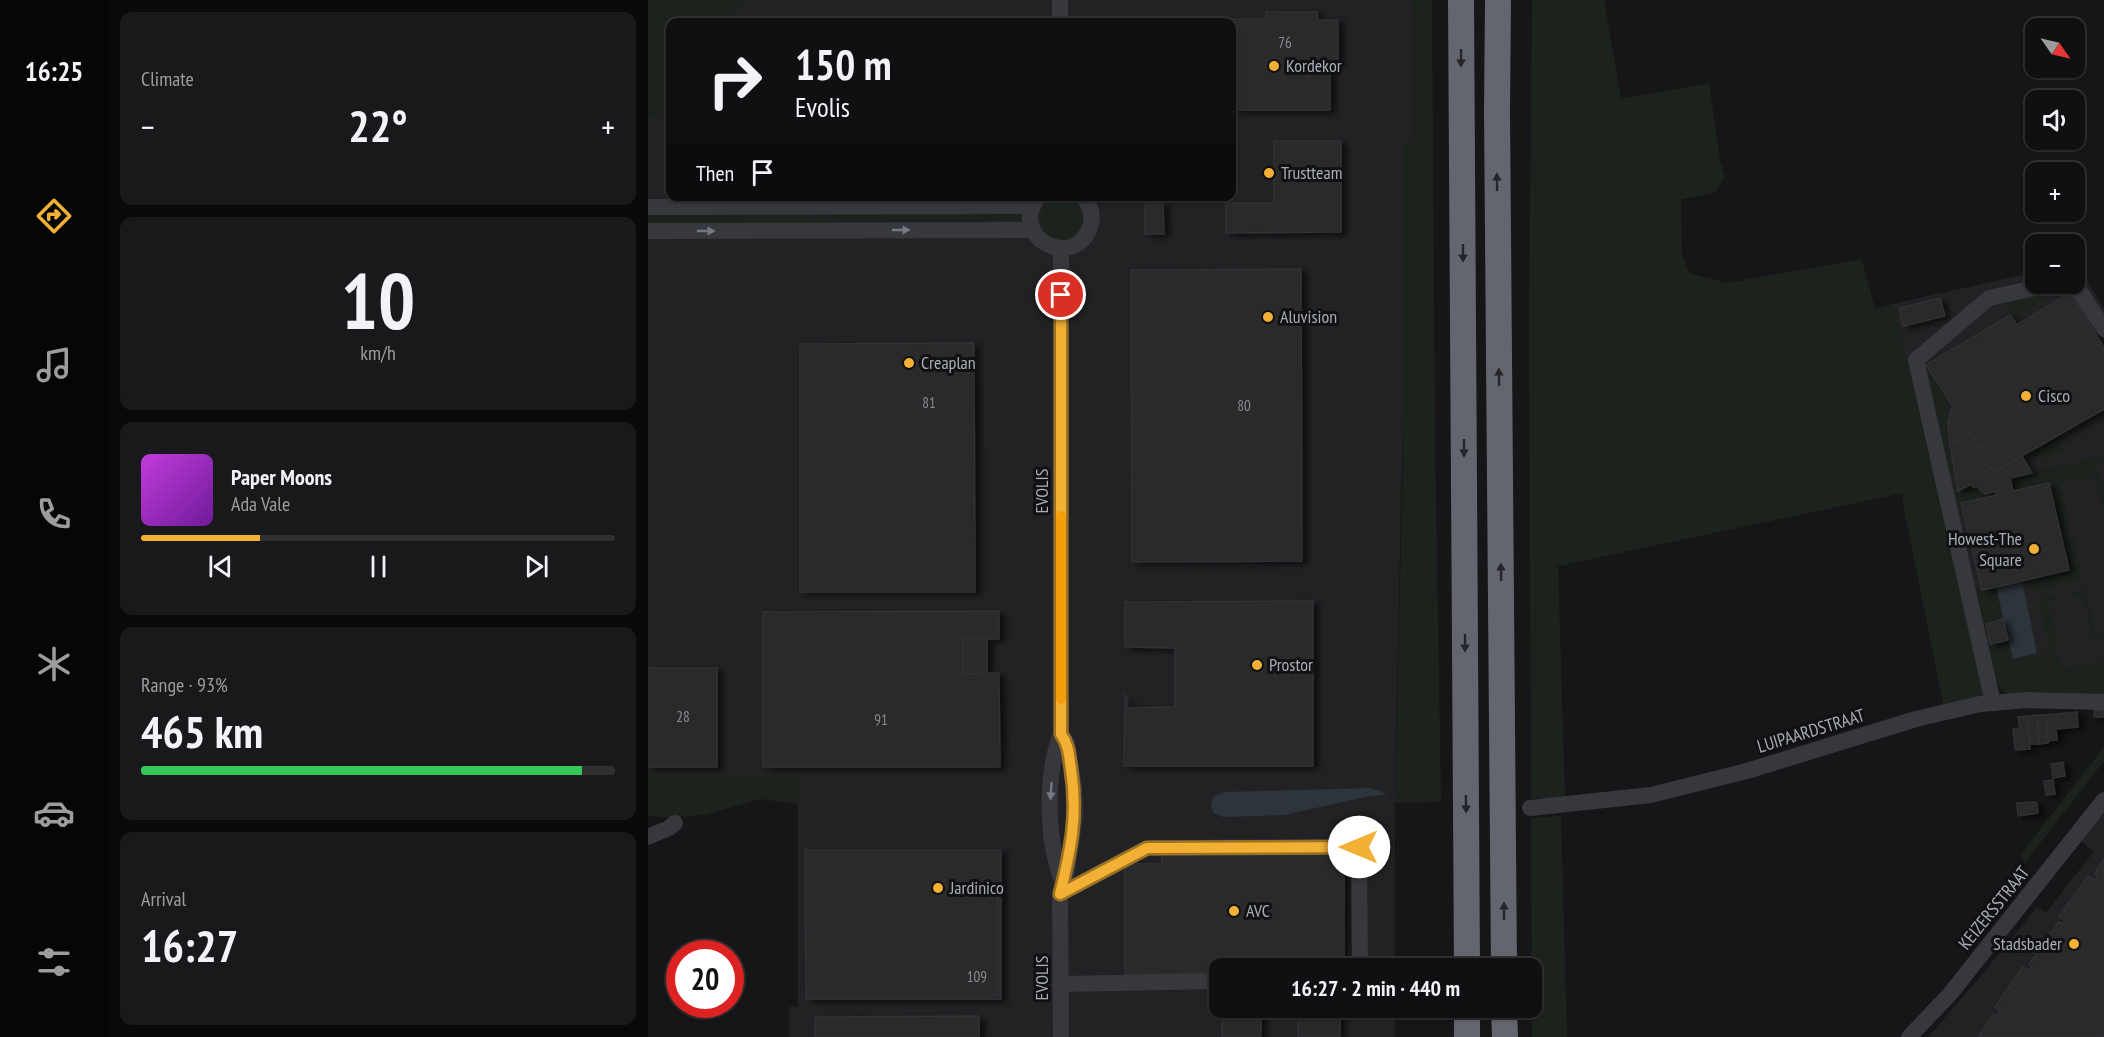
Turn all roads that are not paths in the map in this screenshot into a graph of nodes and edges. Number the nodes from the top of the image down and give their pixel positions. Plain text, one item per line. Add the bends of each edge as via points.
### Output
1 (1060, 0) edge
2 (1461, 0) edge
3 (1498, 0) edge
4 (1516, 0) edge
5 (1060, 18) edge
6 (1497, 112) junction
7 (1036, 201) edge
8 (1086, 201) edge
9 (648, 207) edge
10 (1033, 230) junction
11 (648, 231) edge
12 (1061, 248) junction
13 (2025, 290) edge
14 (2082, 294) edge
15 (2104, 329) edge
16 (2104, 702) edge
17 (1993, 703) junction
18 (1061, 734) junction
19 (2104, 800) edge
20 (1530, 808) dead end
21 (675, 823) dead end
22 (648, 837) edge
23 (1062, 889) junction
24 (1360, 958) edge
25 (1467, 958) edge
26 (1504, 958) edge
27 (1209, 981) edge
28 (1061, 984) junction
29 (1467, 1018) edge
30 (1504, 1018) edge
31 (1061, 1037) edge
32 (1467, 1037) edge
33 (1504, 1037) edge
34 (1909, 1037) edge

1 - 5 street
2 -> 25 highway
3 - 6 highway
4 - 6 highway
26 -> 6 highway
7 - 9 street
7 - 10 street via 1030,219
8 - 12 street via 1091,214 1089,230 1079,243
11 -> 10 street
10 - 12 street via 1048,246
12 - 18 street, EVOLIS
13 - 17 street via 1989,298 1916,360
14 - 15 street
16 - 17 street, LUIPAARDSTRAAT
17 - 20 street, LUIPAARDSTRAAT via 1916,719 1747,771 1651,795
18 -> 23 street, EVOLIS via 1050,816
18 - 23 street, EVOLIS via 1067,743 1074,787 1074,828
19 - 34 street, KEIZERSSTRAAT via 1950,994
21 - 22 street
23 - 24 street via 1147,848 1359,847
23 - 28 street, EVOLIS
27 - 28 street
28 - 31 street, EVOLIS
29 - 32 highway
30 - 33 highway

